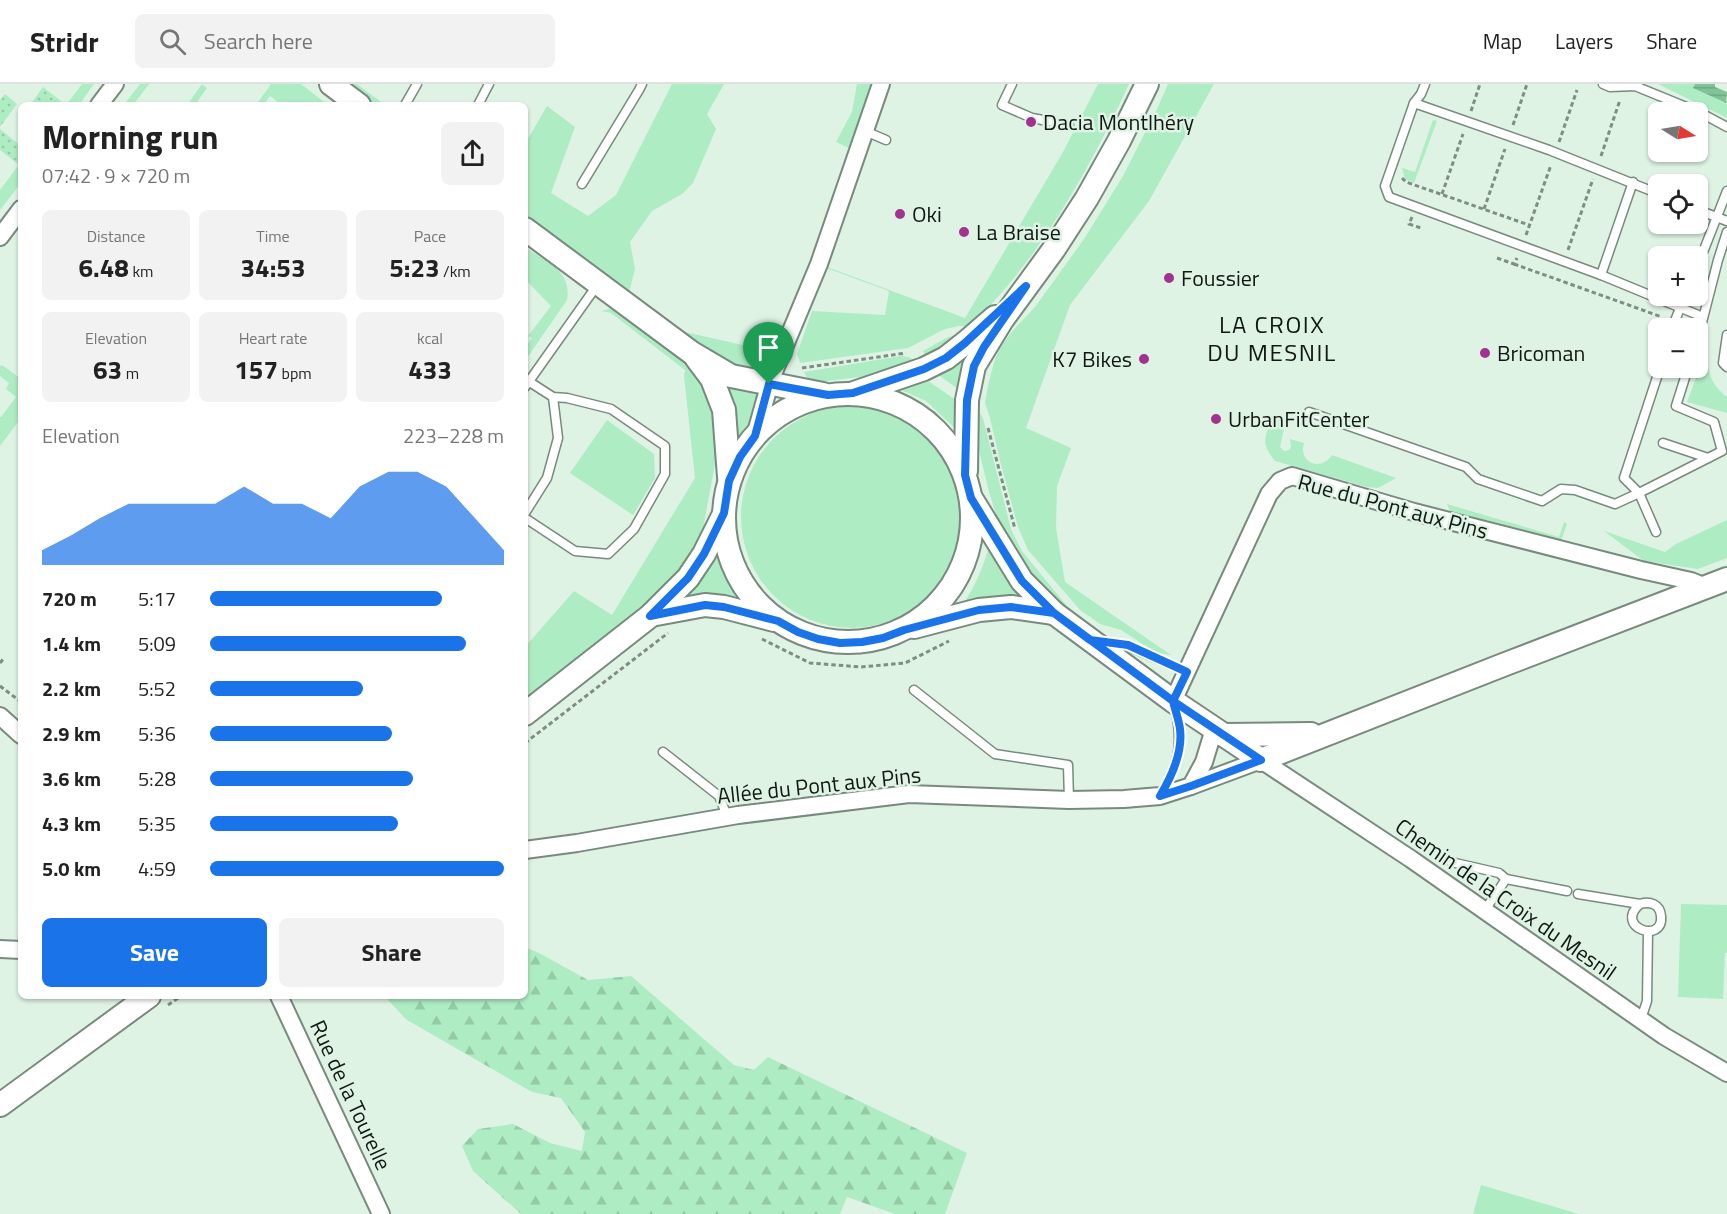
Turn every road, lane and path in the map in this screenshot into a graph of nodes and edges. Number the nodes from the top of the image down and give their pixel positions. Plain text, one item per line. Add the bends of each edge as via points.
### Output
1 (115, 84) edge
2 (331, 84) edge
3 (489, 84) edge
4 (642, 84) edge
5 (881, 84) edge
6 (1012, 84) edge
7 (1147, 84) edge
8 (1425, 84) edge
9 (1480, 84) edge
10 (1603, 84) edge
11 (413, 86) edge
12 (1577, 90) dead end
13 (1621, 97) dead end
14 (101, 102) edge
15 (355, 102) edge
16 (406, 102) edge
17 (480, 102) edge
18 (1414, 103) junction
19 (1465, 120) junction
20 (1069, 125) dead end
21 (1727, 127) edge
22 (865, 131) junction
23 (886, 140) dead end
24 (1555, 152) junction
25 (1597, 169) junction
26 (1400, 174) dead end
27 (1633, 182) junction
28 (582, 184) dead end
29 (1648, 189) edge
30 (1727, 191) edge
31 (1442, 194) junction
32 (18, 213) edge
33 (1708, 214) edge
34 (1717, 218) junction
35 (1727, 221) edge
36 (1529, 225) junction
37 (528, 231) edge
38 (1727, 232) edge
39 (0, 237) edge
40 (1522, 246) junction
41 (1706, 246) edge
42 (1575, 255) dead end
43 (1497, 258) dead end
44 (1564, 262) junction
45 (1514, 264) junction
46 (1601, 275) junction
47 (1557, 279) junction
48 (598, 284) junction
49 (1026, 286) junction
50 (1681, 307) junction
51 (1703, 317) joint
52 (1655, 318) edge
53 (1676, 318) edge
54 (1727, 335) edge
55 (912, 352) dead end
56 (692, 353) junction
57 (1727, 367) edge
58 (802, 368) dead end
59 (1657, 378) edge
60 (1685, 378) edge
61 (528, 379) edge
62 (528, 383) edge
63 (769, 384) junction
64 (853, 393) junction
65 (828, 395) junction
66 (554, 397) junction
67 (1309, 412) dead end
68 (986, 418) dead end
69 (755, 436) junction
70 (1663, 443) dead end
71 (1708, 458) junction
72 (965, 475) junction
73 (729, 481) junction
74 (1639, 493) junction
75 (971, 498) junction
76 (528, 508) edge
77 (724, 513) junction
78 (528, 520) edge
79 (1016, 529) dead end
80 (1656, 532) dead end
81 (1717, 584) edge
82 (1054, 613) junction
83 (650, 616) junction
84 (778, 621) junction
85 (673, 629) dead end
86 (904, 630) junction
87 (758, 637) dead end
88 (953, 639) dead end
89 (1090, 640) junction
90 (4, 658) dead end
91 (0, 663) edge
92 (1187, 672) junction
93 (0, 686) edge
94 (914, 690) dead end
95 (18, 700) edge
96 (1173, 701) junction
97 (528, 712) edge
98 (1218, 732) junction
99 (1324, 734) junction
100 (528, 741) edge
101 (663, 752) dead end
102 (1261, 760) junction
103 (1191, 786) junction
104 (1160, 796) junction
105 (1069, 800) junction
106 (727, 816) junction
107 (528, 850) edge
108 (1452, 862) dead end
109 (1506, 879) junction
110 (1567, 891) dead end
111 (1578, 894) dead end
112 (1640, 904) junction
113 (1485, 910) junction
114 (1648, 932) junction
115 (0, 949) edge
116 (18, 950) edge
117 (145, 999) edge
118 (280, 999) edge
119 (1641, 1019) junction
120 (1727, 1073) edge
121 (0, 1105) edge
122 (381, 1214) edge

1 - 14 street
2 - 15 main road
3 - 17 lane
4 - 28 lane
5 - 22 street
6 - 20 lane via 1002,105 1032,118
7 - 49 main road via 1087,198
8 - 18 lane
9 - 19 path
10 - 21 lane via 1635,86
11 - 16 lane
12 - 24 path
13 - 25 path
18 - 19 lane
18 - 40 lane via 1385,186 1389,197
19 - 24 lane
19 - 31 path
22 - 23 lane
22 - 63 street via 819,264
24 - 25 lane
24 - 36 path
25 - 27 lane
25 - 42 path via 1567,252
26 - 31 path via 1406,182
27 - 29 lane
27 - 46 lane
30 - 34 lane
31 - 36 path
32 - 39 street
33 - 34 lane
34 - 35 lane
34 - 41 lane
36 - 40 path
37 - 48 main road
38 - 51 lane
40 - 44 lane
40 - 45 path
43 - 45 path
44 - 46 lane
44 - 47 path
45 - 47 path
46 - 50 lane
47 - 52 path
48 - 56 main road
48 - 61 lane
49 - 64 main road via 946,358
49 - 72 main road via 974,366 967,400
50 - 51 lane
50 - 53 lane
54 - 57 lane via 1723,363
55 - 58 path
56 - 63 main road via 731,376
56 - 73 main road via 712,379 724,410
59 - 74 lane via 1624,478
60 - 71 lane via 1676,406 1714,422 1722,451
62 - 66 lane
63 - 65 main road
63 - 69 street
64 - 65 main road
64 - 72 main road via 901,405 922,417 955,453
65 - 69 main road via 788,409
66 - 76 lane via 558,438 547,478
66 - 78 lane via 611,409 665,446 665,474 634,529 608,554 575,550
67 - 74 lane via 1466,467 1478,479 1542,501 1561,489 1615,504
68 - 79 path
69 - 73 main road
70 - 71 lane
71 - 74 lane
72 - 75 main road
73 - 77 main road
74 - 80 lane
75 - 82 main road via 1022,581
75 - 86 main road via 973,525 959,575 926,616
77 - 83 main road via 688,578
77 - 84 main road via 727,544 737,574 755,600
81 - 92 street, Rue du Pont aux Pins via 1641,570 1414,512 1292,476 1280,481 1269,494
81 - 99 main road, Rue du Pont aux Pins
82 - 86 main road via 1011,607 979,610
82 - 89 main road
83 - 84 main road via 705,605
83 - 97 main road
84 - 86 main road via 798,632 840,643 883,638
85 - 100 path
87 - 88 path via 810,663 861,667 905,663
89 - 92 lane via 1128,645
89 - 96 main road
90 - 91 path
92 - 96 street, Rue du Pont aux Pins
93 - 95 path
94 - 105 lane via 995,754 1068,765
96 - 98 main road
96 - 104 lane via 1180,729 1179,749 1171,778
98 - 99 main road, Rue du Pont aux Pins
98 - 102 main road
98 - 103 street
99 - 102 main road, Rue du Pont aux Pins
101 - 106 lane via 719,796
102 - 103 street, Allée du Pont aux Pins
102 - 113 street, Chemin de la Croix du Mesnil
103 - 104 street, Allée du Pont aux Pins
104 - 105 street, Allée du Pont aux Pins
105 - 106 street, Allée du Pont aux Pins via 909,794
106 - 107 street, Allée du Pont aux Pins
108 - 109 lane via 1499,873
109 - 110 lane
109 - 113 lane
111 - 112 lane
112 - 114 lane via 1635,908 1633,921 1641,931
112 - 114 lane via 1653,903 1661,913 1659,926
113 - 119 street, Chemin de la Croix du Mesnil
114 - 119 lane via 1647,1001
115 - 116 street
117 - 121 main road
118 - 122 street, Rue de la Tourelle
119 - 120 street, Chemin de la Croix du Mesnil

